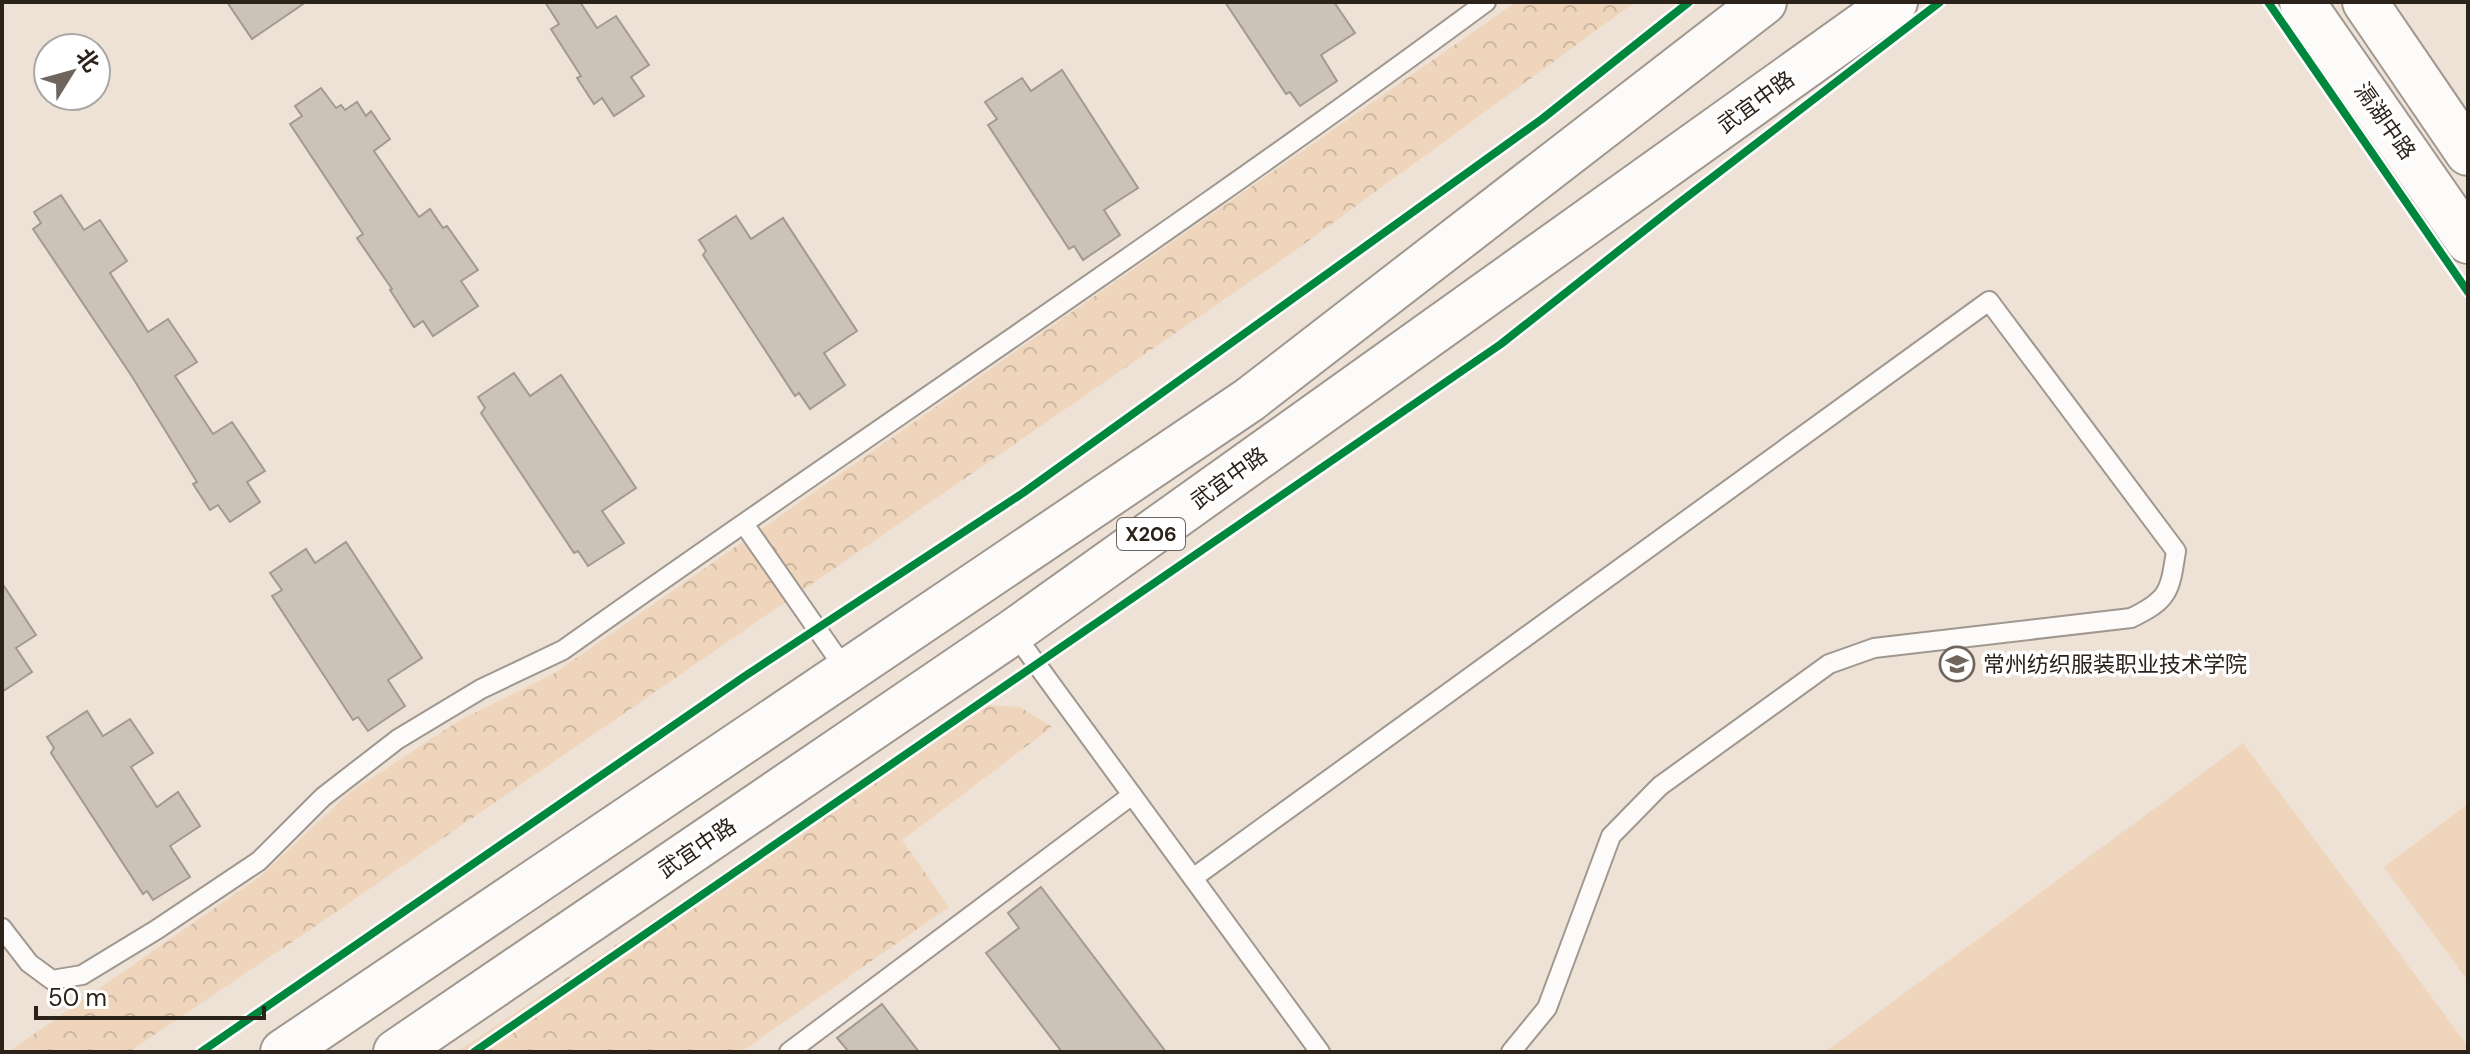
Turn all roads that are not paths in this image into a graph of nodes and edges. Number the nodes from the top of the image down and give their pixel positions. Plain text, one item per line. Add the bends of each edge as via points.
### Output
1 (1486, 2) edge
2 (1764, 2) edge
3 (1895, 2) edge
4 (2302, 2) edge
5 (2365, 2) edge
6 (2468, 153) edge
7 (2468, 241) edge
8 (744, 524) junction
9 (1013, 632) junction
10 (847, 672) junction
11 (1132, 795) junction
12 (1193, 878) junction
13 (2, 928) edge
14 (283, 1052) edge
15 (396, 1052) edge
16 (789, 1052) edge
17 (1320, 1052) edge
18 (1511, 1052) edge

1 - 8 lane via 1124,262
2 - 10 main road, X206 via 1249,400
3 - 9 main road, 武宜中路 / X206
4 - 7 main road, 滆湖中路
5 - 6 main road
8 - 10 lane
8 - 13 lane via 563,650 481,689 398,739 323,797 259,861 82,975 52,980 29,963
9 - 11 lane
9 - 15 main road, 武宜中路 / X206
10 - 14 main road, X206
11 - 12 lane
11 - 16 lane
12 - 17 lane
12 - 18 lane via 1989,301 2176,551 2171,584 2155,607 2131,618 1874,648 1816,673 1660,786 1611,836 1547,1008

